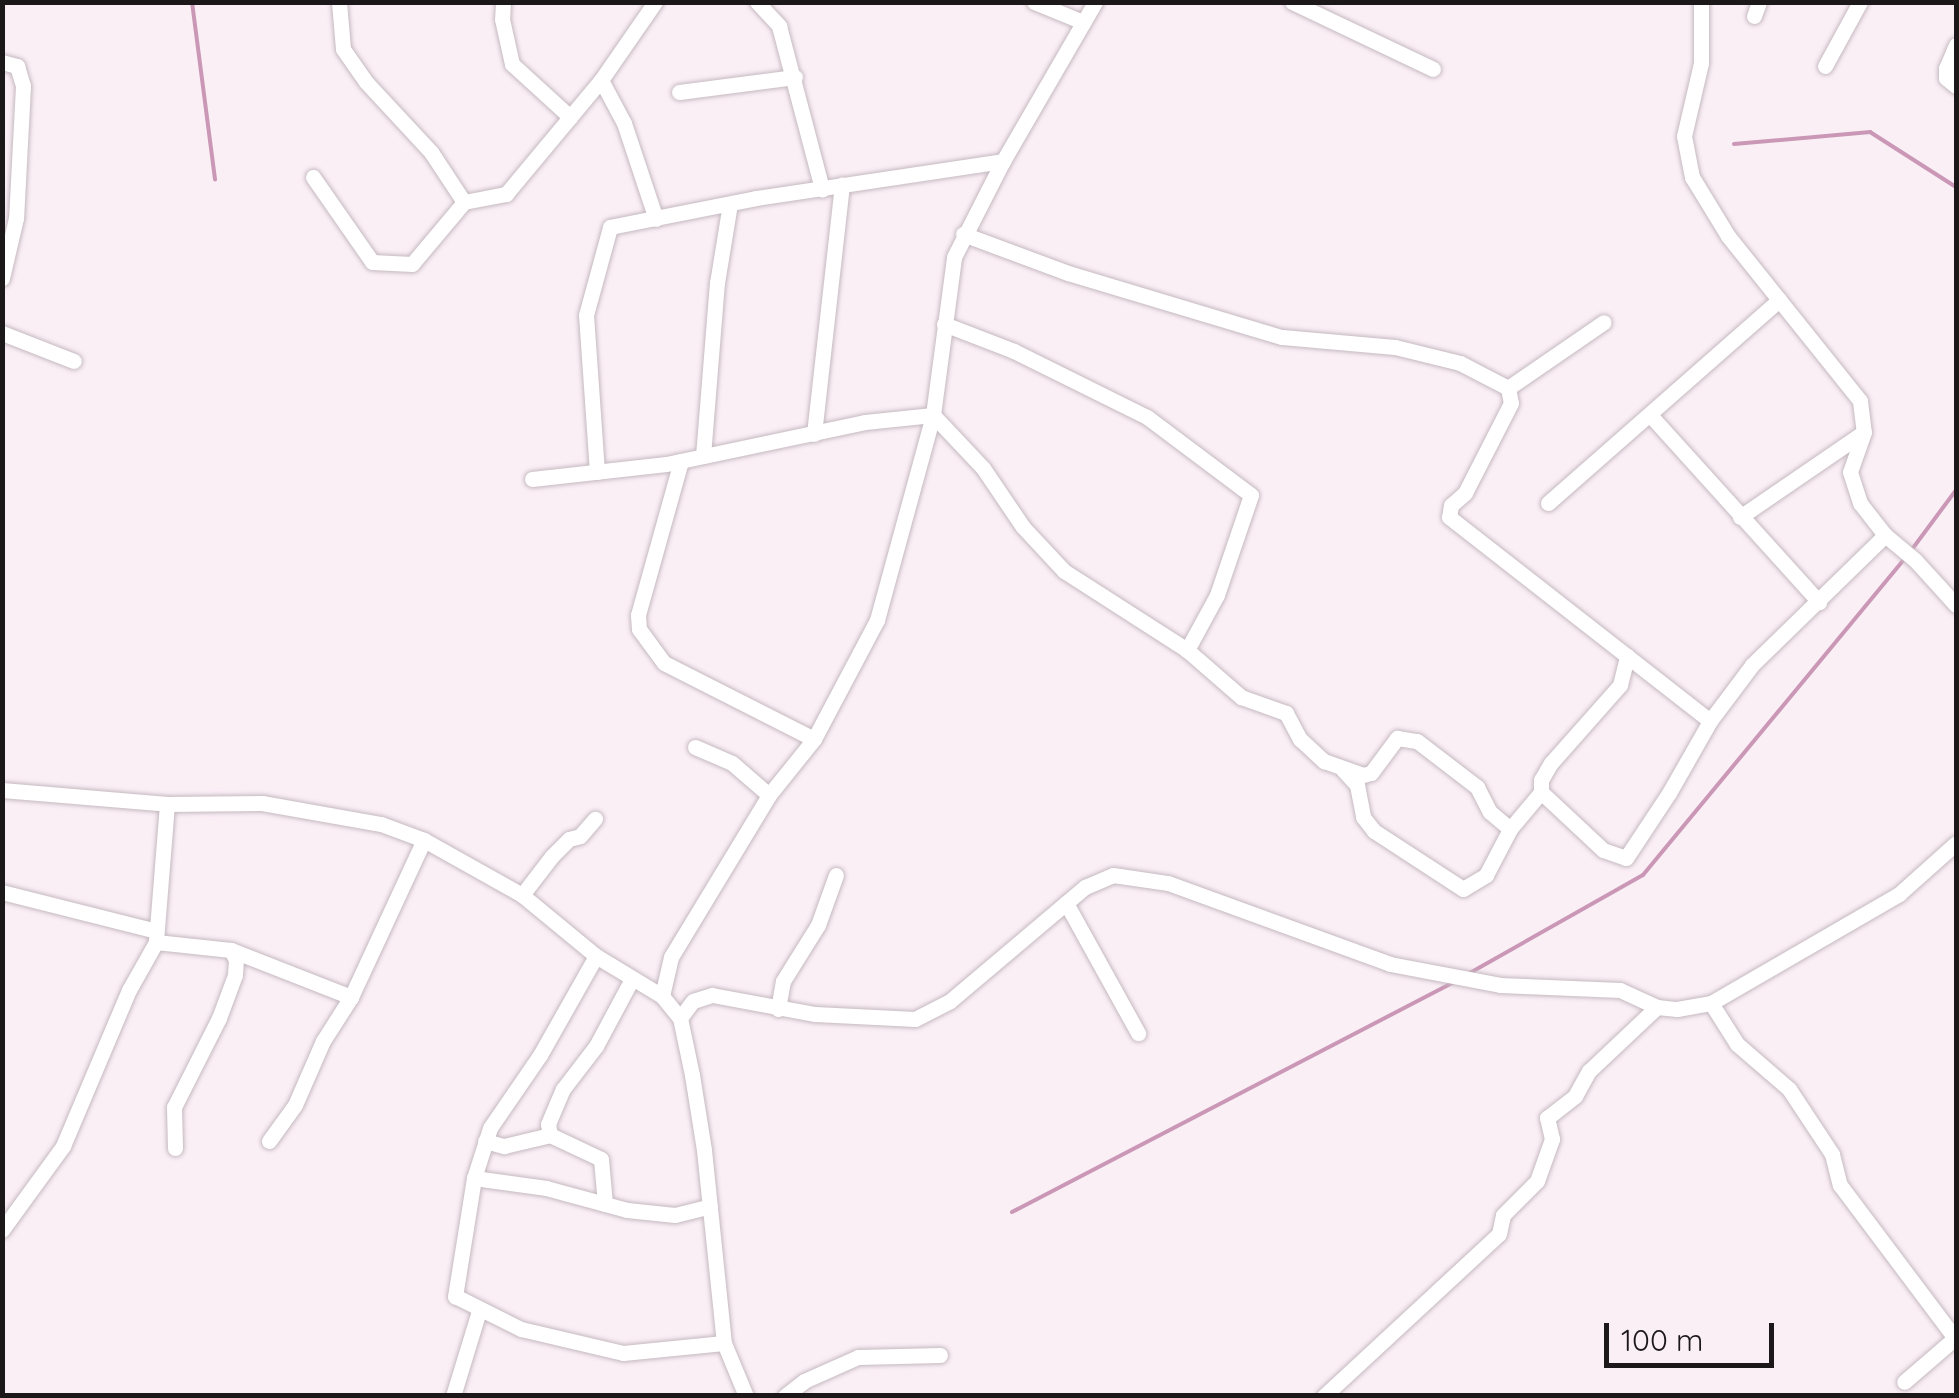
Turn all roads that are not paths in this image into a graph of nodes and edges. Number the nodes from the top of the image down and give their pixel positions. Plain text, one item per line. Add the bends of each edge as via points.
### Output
1 (338, 2) edge
2 (504, 2) edge
3 (655, 2) edge
4 (757, 2) edge
5 (1034, 2) edge
6 (1094, 2) edge
7 (1292, 2) edge
8 (1701, 2) edge
9 (1860, 2) edge
10 (1083, 22) junction
11 (1956, 45) edge
12 (2, 62) edge
13 (1825, 66) dead end
14 (1433, 69) dead end
15 (795, 78) junction
16 (601, 80) junction
17 (1956, 86) edge
18 (679, 92) dead end
19 (570, 117) junction
20 (1003, 161) junction
21 (313, 177) dead end
22 (842, 185) junction
23 (822, 190) junction
24 (464, 202) junction
25 (730, 204) junction
26 (656, 219) junction
27 (963, 234) junction
28 (3, 273) edge
29 (1779, 300) junction
30 (1604, 322) dead end
31 (944, 324) junction
32 (2, 334) edge
33 (74, 361) dead end
34 (1508, 388) junction
35 (933, 414) junction
36 (1651, 416) junction
37 (1864, 432) junction
38 (814, 434) junction
39 (703, 456) junction
40 (681, 461) junction
41 (597, 472) junction
42 (532, 479) dead end
43 (1548, 503) dead end
44 (1740, 516) junction
45 (1885, 535) junction
46 (1819, 602) junction
47 (1956, 605) edge
48 (1187, 650) junction
49 (1627, 656) junction
50 (1710, 720) junction
51 (814, 739) junction
52 (696, 746) dead end
53 (1344, 770) junction
54 (2, 790) edge
55 (1541, 792) junction
56 (769, 796) junction
57 (167, 804) junction
58 (595, 819) dead end
59 (1510, 829) junction
60 (424, 840) junction
61 (1956, 843) edge
62 (836, 875) dead end
63 (2, 892) edge
64 (522, 895) junction
65 (1066, 903) junction
66 (156, 936) junction
67 (231, 950) junction
68 (596, 956) junction
69 (632, 979) junction
70 (662, 996) junction
71 (350, 997) junction
72 (1712, 1003) junction
73 (1656, 1007) junction
74 (778, 1009) junction
75 (680, 1018) junction
76 (1138, 1033) dead end
77 (550, 1134) junction
78 (269, 1141) dead end
79 (486, 1141) junction
80 (176, 1148) dead end
81 (474, 1178) junction
82 (606, 1204) junction
83 (710, 1206) junction
84 (2, 1230) edge
85 (479, 1311) junction
86 (724, 1342) junction
87 (940, 1354) dead end
88 (1904, 1382) dead end
89 (453, 1396) edge
90 (746, 1396) edge
91 (785, 1396) edge
92 (1324, 1396) edge

1 - 24 street via 343,49
2 - 19 street via 512,64
3 - 16 street
4 - 15 street via 779,26
5 - 10 street
6 - 10 street
7 - 14 street
8 - 29 street via 1701,63 1685,126 1692,177
9 - 13 street
10 - 20 street
11 - 17 street via 1946,68
12 - 28 street via 18,66 23,86 16,218
15 - 18 street
15 - 23 street
16 - 19 street
16 - 26 street via 624,123
19 - 24 street via 506,194
20 - 22 street
20 - 27 street
21 - 24 street via 372,262 412,264
22 - 23 street
22 - 38 street
23 - 25 street
25 - 26 street
25 - 39 street
26 - 41 street via 610,227 586,315
27 - 31 street
27 - 34 street via 1282,337 1395,347 1460,363
29 - 36 street
29 - 37 street via 1860,400
30 - 34 street
31 - 35 street
31 - 48 street via 1147,417 1251,495 1222,584
32 - 33 street
34 - 49 street via 1507,412 1448,517
35 - 38 street
35 - 48 street via 1064,571
35 - 51 street via 877,620
36 - 43 street
36 - 44 street
37 - 44 street
37 - 45 street via 1850,472 1852,487
38 - 39 street
39 - 40 street
40 - 41 street
40 - 51 street via 639,630 664,664
41 - 42 street
44 - 46 street
45 - 46 street
45 - 47 street
46 - 50 street via 1752,665
48 - 53 street via 1242,697 1286,713 1300,739
49 - 50 street
49 - 55 street via 1620,685 1551,763
50 - 55 street via 1626,858 1604,850
51 - 56 street
52 - 56 street via 732,763
53 - 59 street via 1370,773 1398,738 1417,742 1476,786 1490,812
53 - 59 street via 1357,785 1362,817 1374,831 1464,889 1486,875
54 - 57 street
55 - 59 street
56 - 70 street via 671,957
57 - 60 street via 312,810
57 - 66 street
58 - 64 street via 552,856
60 - 64 street
60 - 71 street
61 - 72 street via 1899,894
62 - 74 street via 818,926 782,981
63 - 66 street
64 - 68 street
65 - 73 street via 1113,875 1148,876 1390,964 1500,985 1620,990
65 - 74 street via 950,1002 915,1019
65 - 76 street
66 - 67 street
66 - 84 street via 63,1146
67 - 71 street
67 - 80 street via 236,975 174,1107
68 - 69 street
68 - 79 street
69 - 70 street
69 - 77 street via 596,1046 563,1089
70 - 75 street
71 - 78 street
72 - 73 street
72 - 88 street via 1737,1044 1789,1089 1832,1154 1840,1185 1955,1338
73 - 92 street via 1547,1118 1552,1139 1537,1180 1503,1215 1499,1234
74 - 75 street via 712,995 693,1002
75 - 83 street
77 - 79 street via 504,1146
77 - 82 street via 602,1159
79 - 81 street
81 - 82 street
81 - 85 street via 454,1296
82 - 83 street via 675,1214
83 - 86 street
85 - 86 street via 556,1340 623,1353
85 - 89 street
86 - 90 street
87 - 91 street via 858,1357

